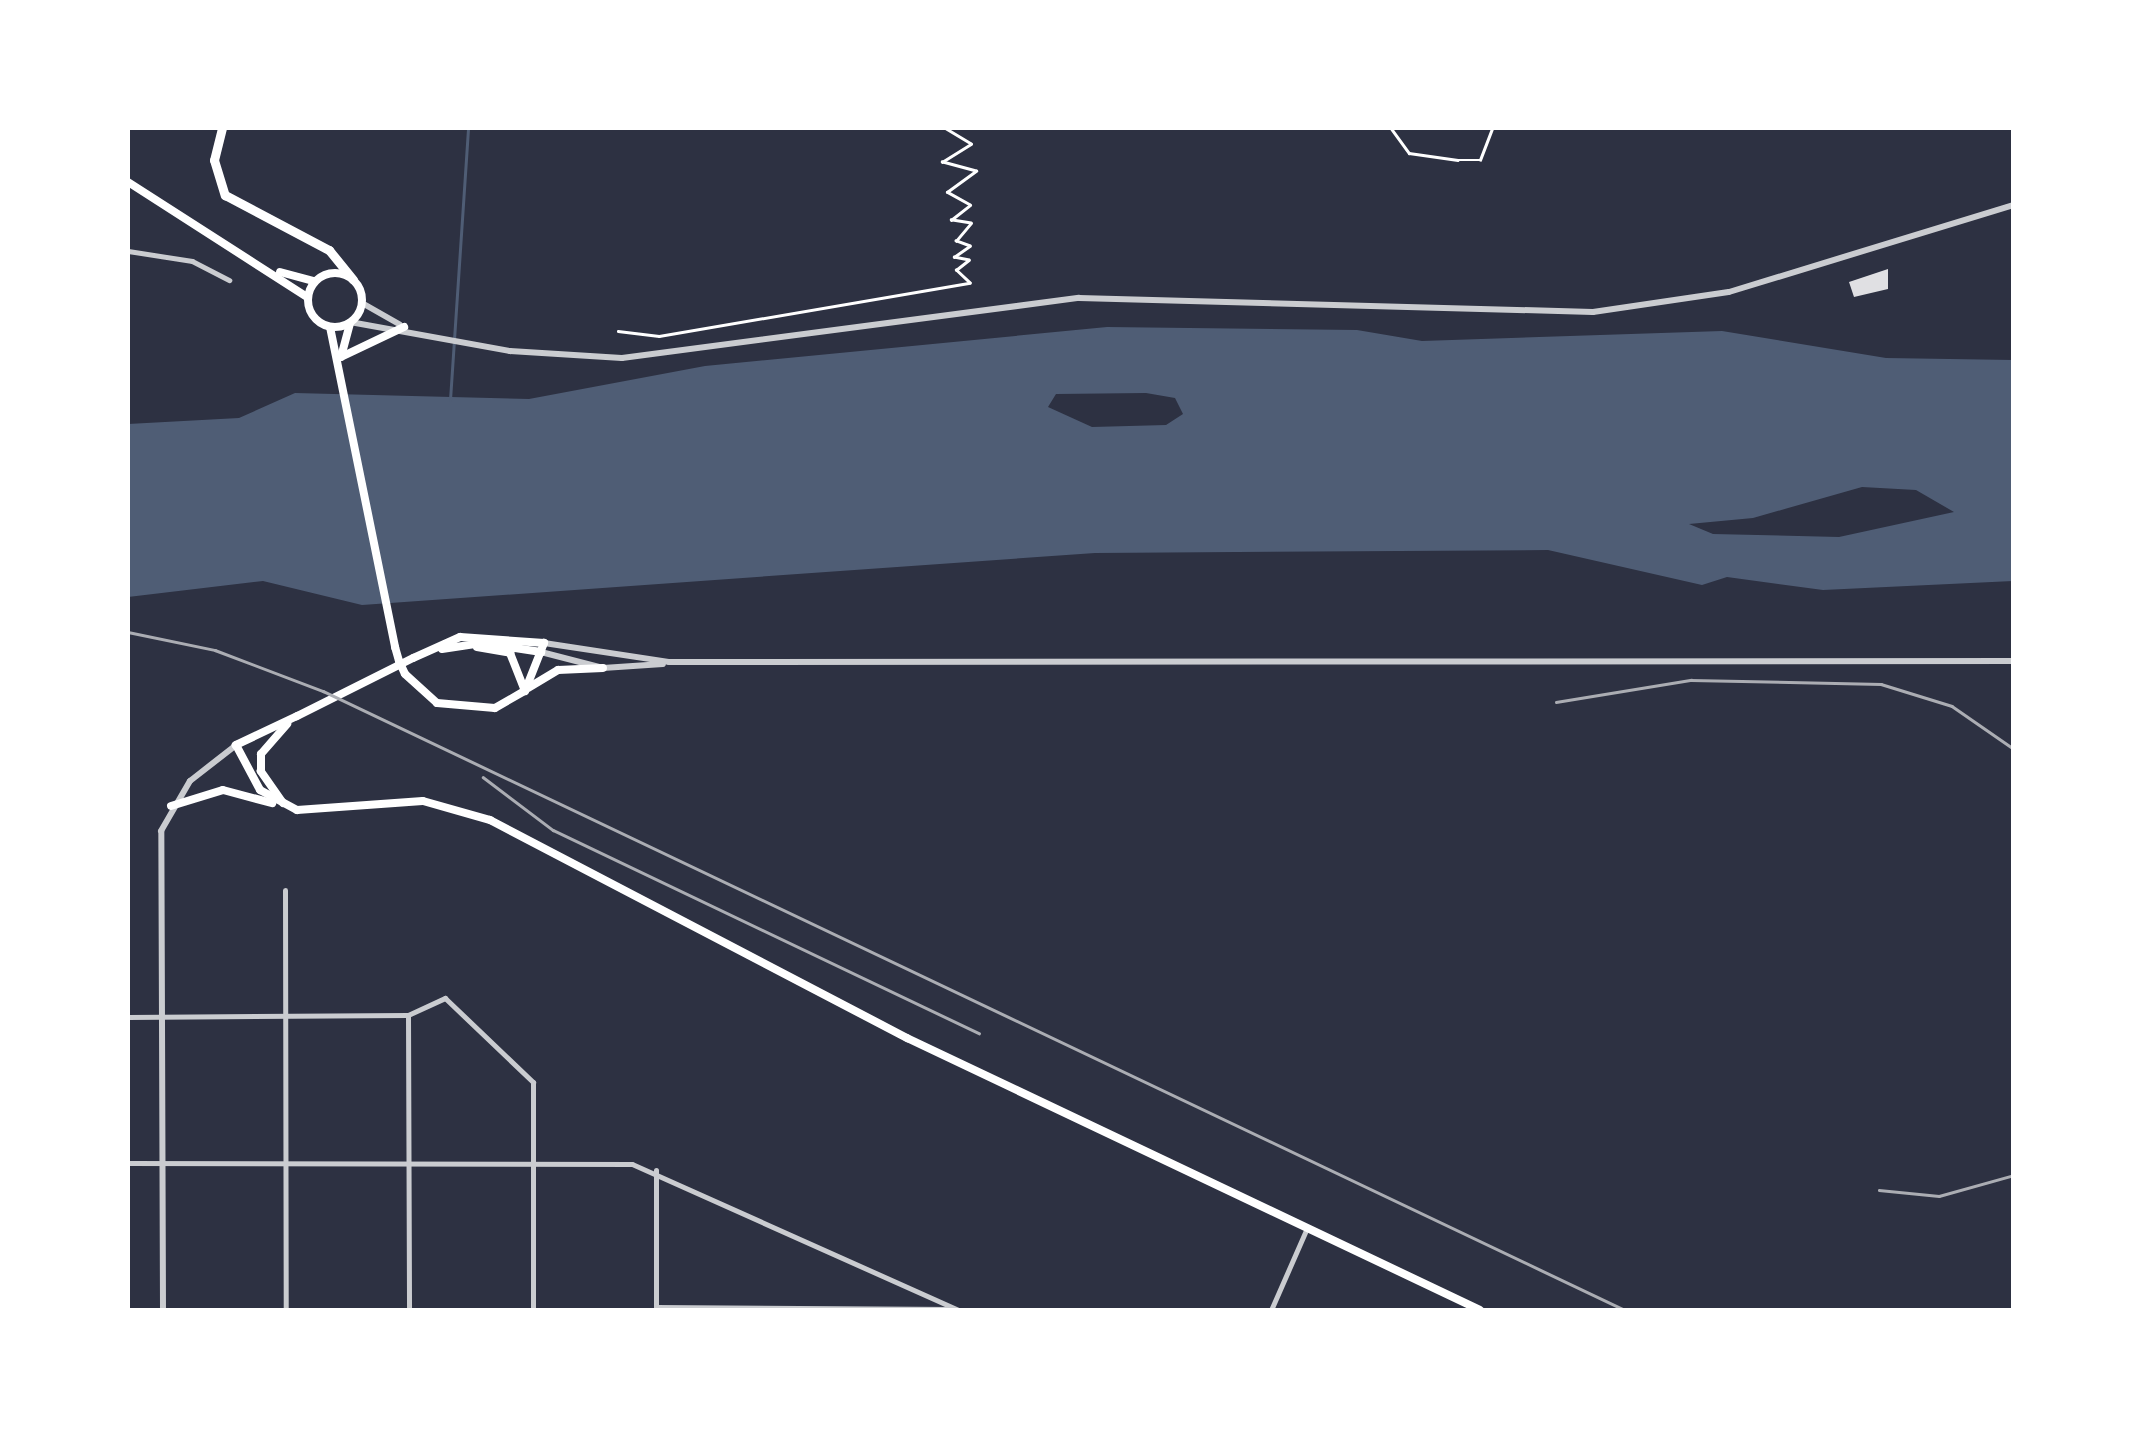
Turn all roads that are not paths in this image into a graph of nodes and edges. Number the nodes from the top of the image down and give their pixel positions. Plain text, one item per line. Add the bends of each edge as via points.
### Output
1 (222, 128) edge
2 (128, 182) edge
3 (2014, 205) edge
4 (128, 251) edge
5 (266, 268) junction
6 (229, 280) dead end
7 (353, 280) junction
8 (314, 281) junction
9 (308, 297) junction
10 (362, 303) junction
11 (350, 322) junction
12 (330, 326) junction
13 (404, 327) junction
14 (341, 357) junction
15 (462, 646) junction
16 (542, 647) junction
17 (430, 651) junction
18 (2014, 660) edge
19 (668, 662) junction
20 (603, 668) junction
21 (524, 691) junction
22 (297, 716) junction
23 (236, 746) junction
24 (171, 806) junction
25 (286, 806) junction
26 (285, 890) dead end
27 (285, 1016) junction
28 (408, 1016) junction
29 (128, 1017) edge
30 (163, 1017) junction
31 (128, 1163) edge
32 (163, 1163) junction
33 (285, 1164) junction
34 (408, 1164) junction
35 (534, 1164) junction
36 (656, 1170) junction
37 (1307, 1228) junction
38 (656, 1309) edge
39 (163, 1310) edge
40 (286, 1310) edge
41 (409, 1310) edge
42 (533, 1310) edge
43 (776, 1310) edge
44 (900, 1310) edge
45 (956, 1310) edge
46 (1271, 1310) edge
47 (1480, 1310) edge

1 - 7 highway via 214,160 225,195 329,250
2 - 5 main road
3 - 13 street via 1730,292 1593,312 1079,298 647,356 468,342
4 - 6 street via 192,260
5 - 8 main road
5 - 9 main road
7 - 8 main road via 329,273
7 - 10 main road
8 - 9 main road
9 - 12 main road via 311,314
10 - 11 main road
10 - 13 street
11 - 12 main road
11 - 13 street
11 - 14 main road
12 - 14 main road
13 - 14 main road
14 - 21 main road via 406,674 437,704 477,711
15 - 16 main road
15 - 17 main road
15 - 21 main road via 510,653
16 - 17 main road via 482,634
16 - 19 street
16 - 20 street
16 - 21 main road
17 - 22 main road
18 - 19 street
19 - 20 street
20 - 21 main road via 558,670
22 - 23 main road
22 - 25 main road via 262,754 261,771
23 - 24 street
23 - 25 main road via 260,790
24 - 25 main road via 223,790
24 - 30 street via 159,852
25 - 37 main road via 423,800 490,820 907,1038
26 - 27 street
27 - 28 street
27 - 30 street
27 - 33 street
28 - 34 street
28 - 35 street via 445,998 533,1082
29 - 30 street
30 - 32 street
31 - 32 street
32 - 33 street
32 - 39 street
33 - 34 street
33 - 40 street
34 - 35 street
34 - 41 street
35 - 36 street
35 - 42 street
36 - 38 street
36 - 45 street
37 - 46 street
37 - 47 main road
38 - 43 street
43 - 44 street
44 - 45 street

